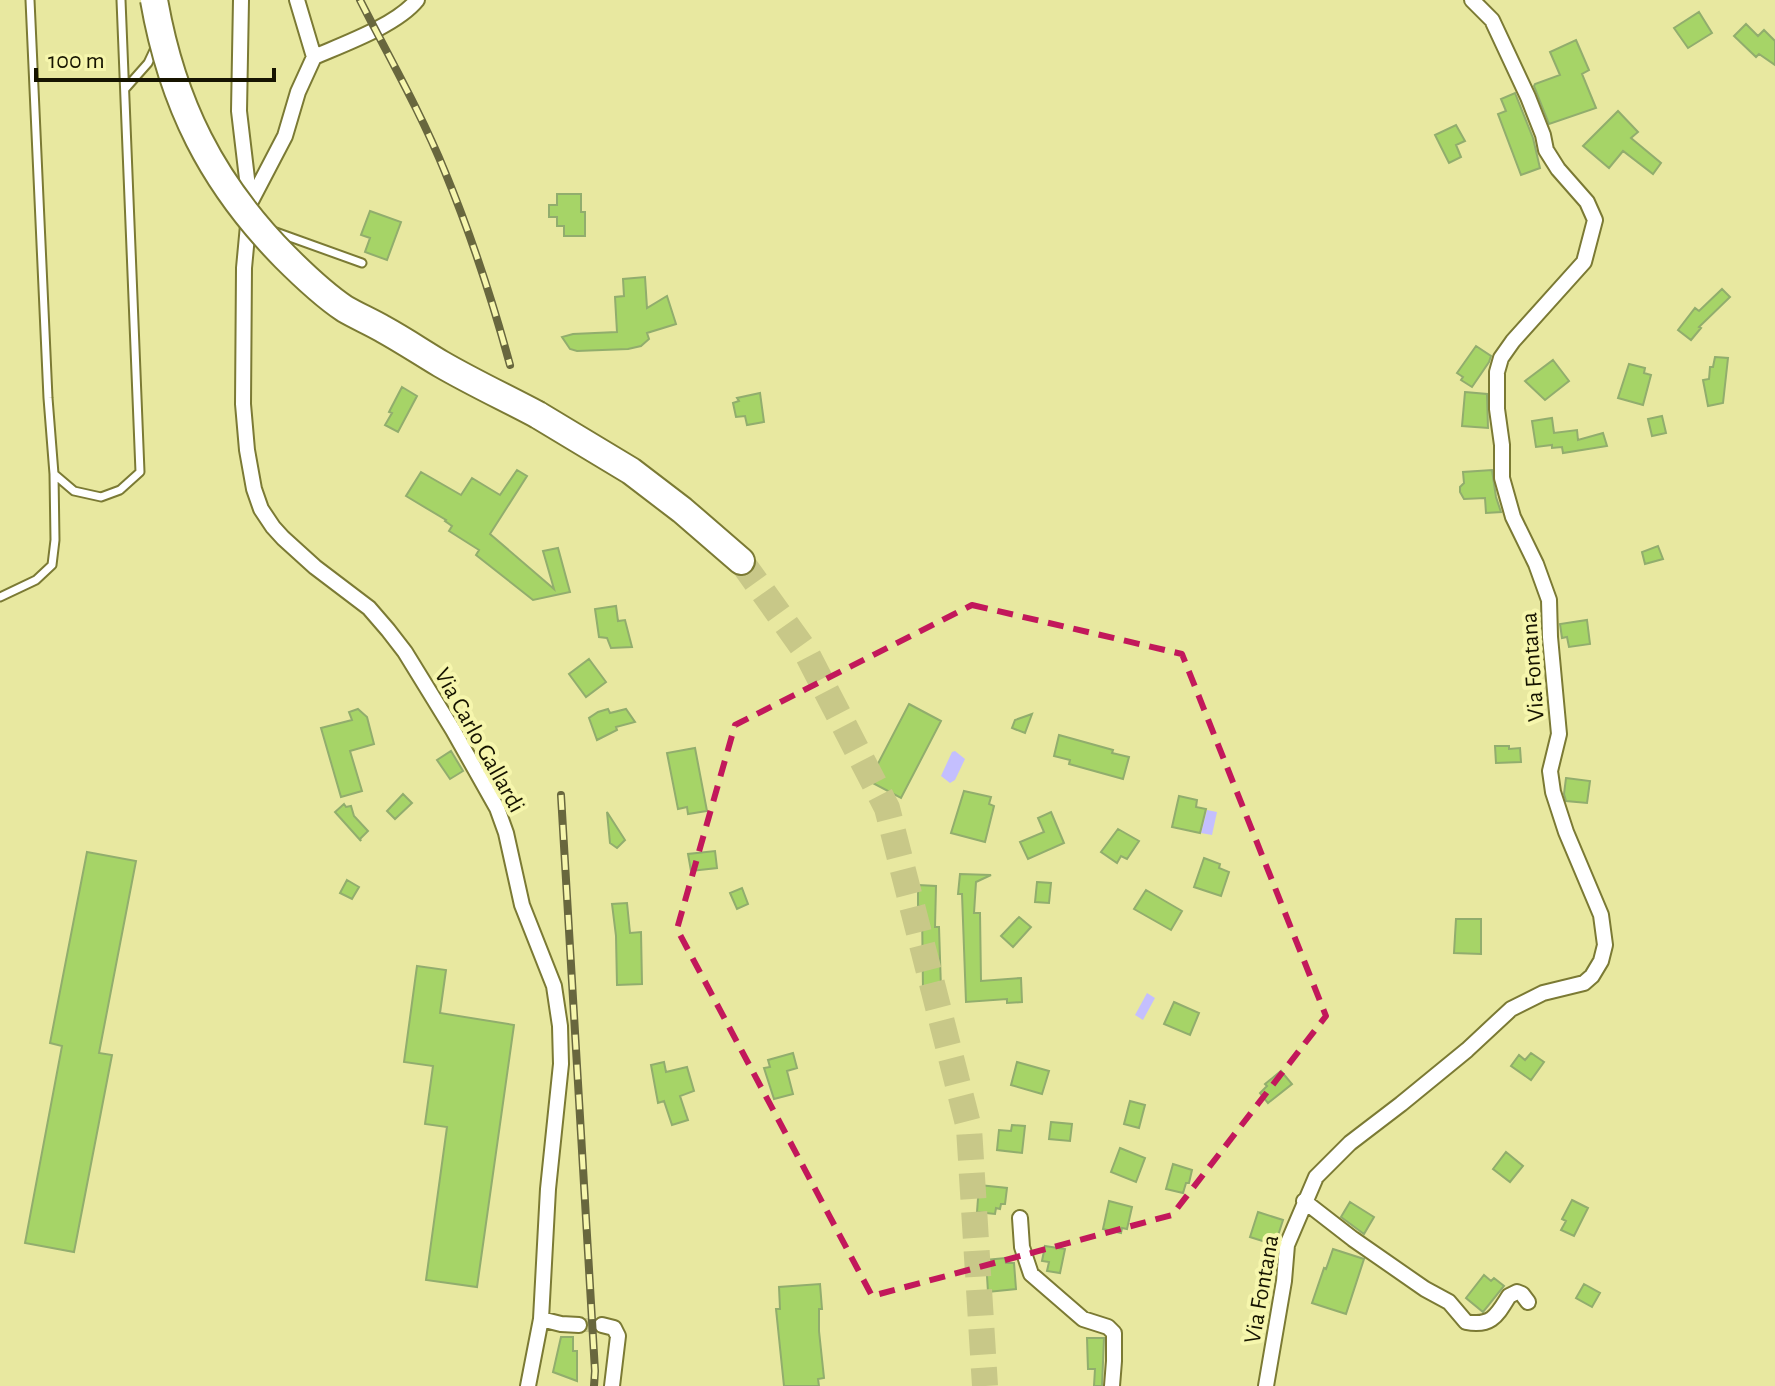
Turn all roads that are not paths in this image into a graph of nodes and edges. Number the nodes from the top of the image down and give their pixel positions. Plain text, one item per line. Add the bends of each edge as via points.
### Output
1 (30, 0) edge
2 (121, 0) edge
3 (241, 0) edge
4 (297, 0) edge
5 (417, 0) edge
6 (1472, 0) edge
7 (161, 9) edge
8 (314, 57) junction
9 (125, 89) junction
10 (250, 204) junction
11 (248, 223) junction
12 (362, 263) dead end
13 (54, 474) junction
14 (741, 561) tunnel mouth
15 (0, 597) edge
16 (1304, 1201) junction
17 (1020, 1218) dead end
18 (1528, 1302) dead end
19 (541, 1319) junction
20 (579, 1325) tunnel mouth
21 (602, 1325) dead end
22 (528, 1386) edge
23 (612, 1386) edge
24 (1112, 1386) edge
25 (1266, 1386) edge

1 - 13 lane
2 - 9 lane
3 - 10 street via 239,111
4 - 8 street
5 - 8 street via 361,37
6 - 16 street, Via Fontana via 1492,20 1546,150 1595,220 1584,262 1501,358 1497,409 1502,478 1549,600 1559,734 1550,771 1553,792 1601,915 1605,945 1601,961 1584,983 1543,993 1511,1009 1350,1143 1316,1177
7 - 9 lane via 148,63
7 - 14 highway, bridge via 168,65 195,132 235,200 300,272 344,308 631,471
8 - 10 street via 285,136
9 - 13 lane via 140,472 120,490 101,497 74,491
10 - 11 street, Via Carlo Gallardi
11 - 12 lane
11 - 19 street, Via Carlo Gallardi via 243,404 249,463 261,509 292,547 369,608 405,652 453,730 497,808 522,905 554,986 561,1064
13 - 15 lane via 52,565 36,580
16 - 18 street via 1449,1302 1466,1322 1492,1320 1513,1293
16 - 25 street, Via Fontana via 1287,1245
17 - 24 street via 1031,1274 1083,1319 1114,1333
19 - 20 street
19 - 22 street, Via Carlo Gallardi
21 - 23 street via 614,1328 618,1336

